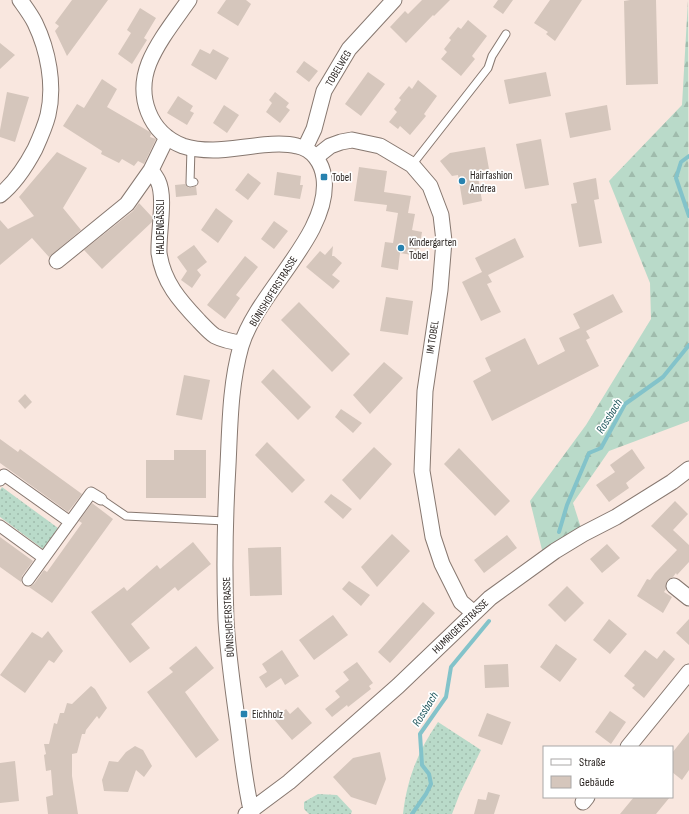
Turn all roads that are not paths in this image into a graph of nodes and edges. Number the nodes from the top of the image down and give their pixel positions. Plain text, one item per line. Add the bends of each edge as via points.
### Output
1 (20, 0) edge
2 (189, 0) edge
3 (394, 0) edge
4 (506, 34) dead end
5 (167, 137) junction
6 (191, 148) junction
7 (311, 153) junction
8 (412, 165) junction
9 (151, 170) junction
10 (194, 182) dead end
11 (0, 195) edge
12 (57, 261) dead end
13 (242, 343) junction
14 (689, 469) edge
15 (0, 480) edge
16 (101, 499) joint
17 (225, 520) junction
18 (70, 522) junction
19 (0, 526) edge
20 (44, 558) junction
21 (28, 580) dead end
22 (674, 586) dead end
23 (689, 598) edge
24 (474, 613) junction
25 (689, 672) edge
26 (629, 746) edge
27 (250, 813) edge

1 - 11 street via 35,23 48,64 49,107 45,127 29,161
2 - 5 street via 149,62 144,82 144,99 150,116
3 - 7 street, TOBELWEG via 354,43 324,90
4 - 8 lane via 492,56 488,68
5 - 6 street
5 - 9 street
6 - 7 street via 212,150 285,144 297,146
6 - 10 lane via 190,183
7 - 8 street, IM TOBEL via 352,140 380,146
7 - 13 street, BÜNISHOFERSTRASSE via 323,172 325,190 320,215 258,310
8 - 24 street, IM TOBEL via 430,186 441,215 444,241 440,290 424,391 422,471 433,537 442,564 461,602
9 - 12 street via 127,204
9 - 13 street, HALDENGÄSSLI via 160,188 159,253 166,278 182,304 210,332 215,336
13 - 17 street, BÜNISHOFERSTRASSE via 232,390
14 - 24 street, HUMRIGENSTRASSE via 616,517 549,554
15 - 18 street via 4,474
16 - 17 lane via 126,516
16 - 18 street via 91,493
17 - 27 street, BÜNISHOFERSTRASSE via 226,621
18 - 20 street
19 - 20 street
20 - 21 street
22 - 23 street
24 - 27 street, HUMRIGENSTRASSE via 392,692
25 - 26 street

